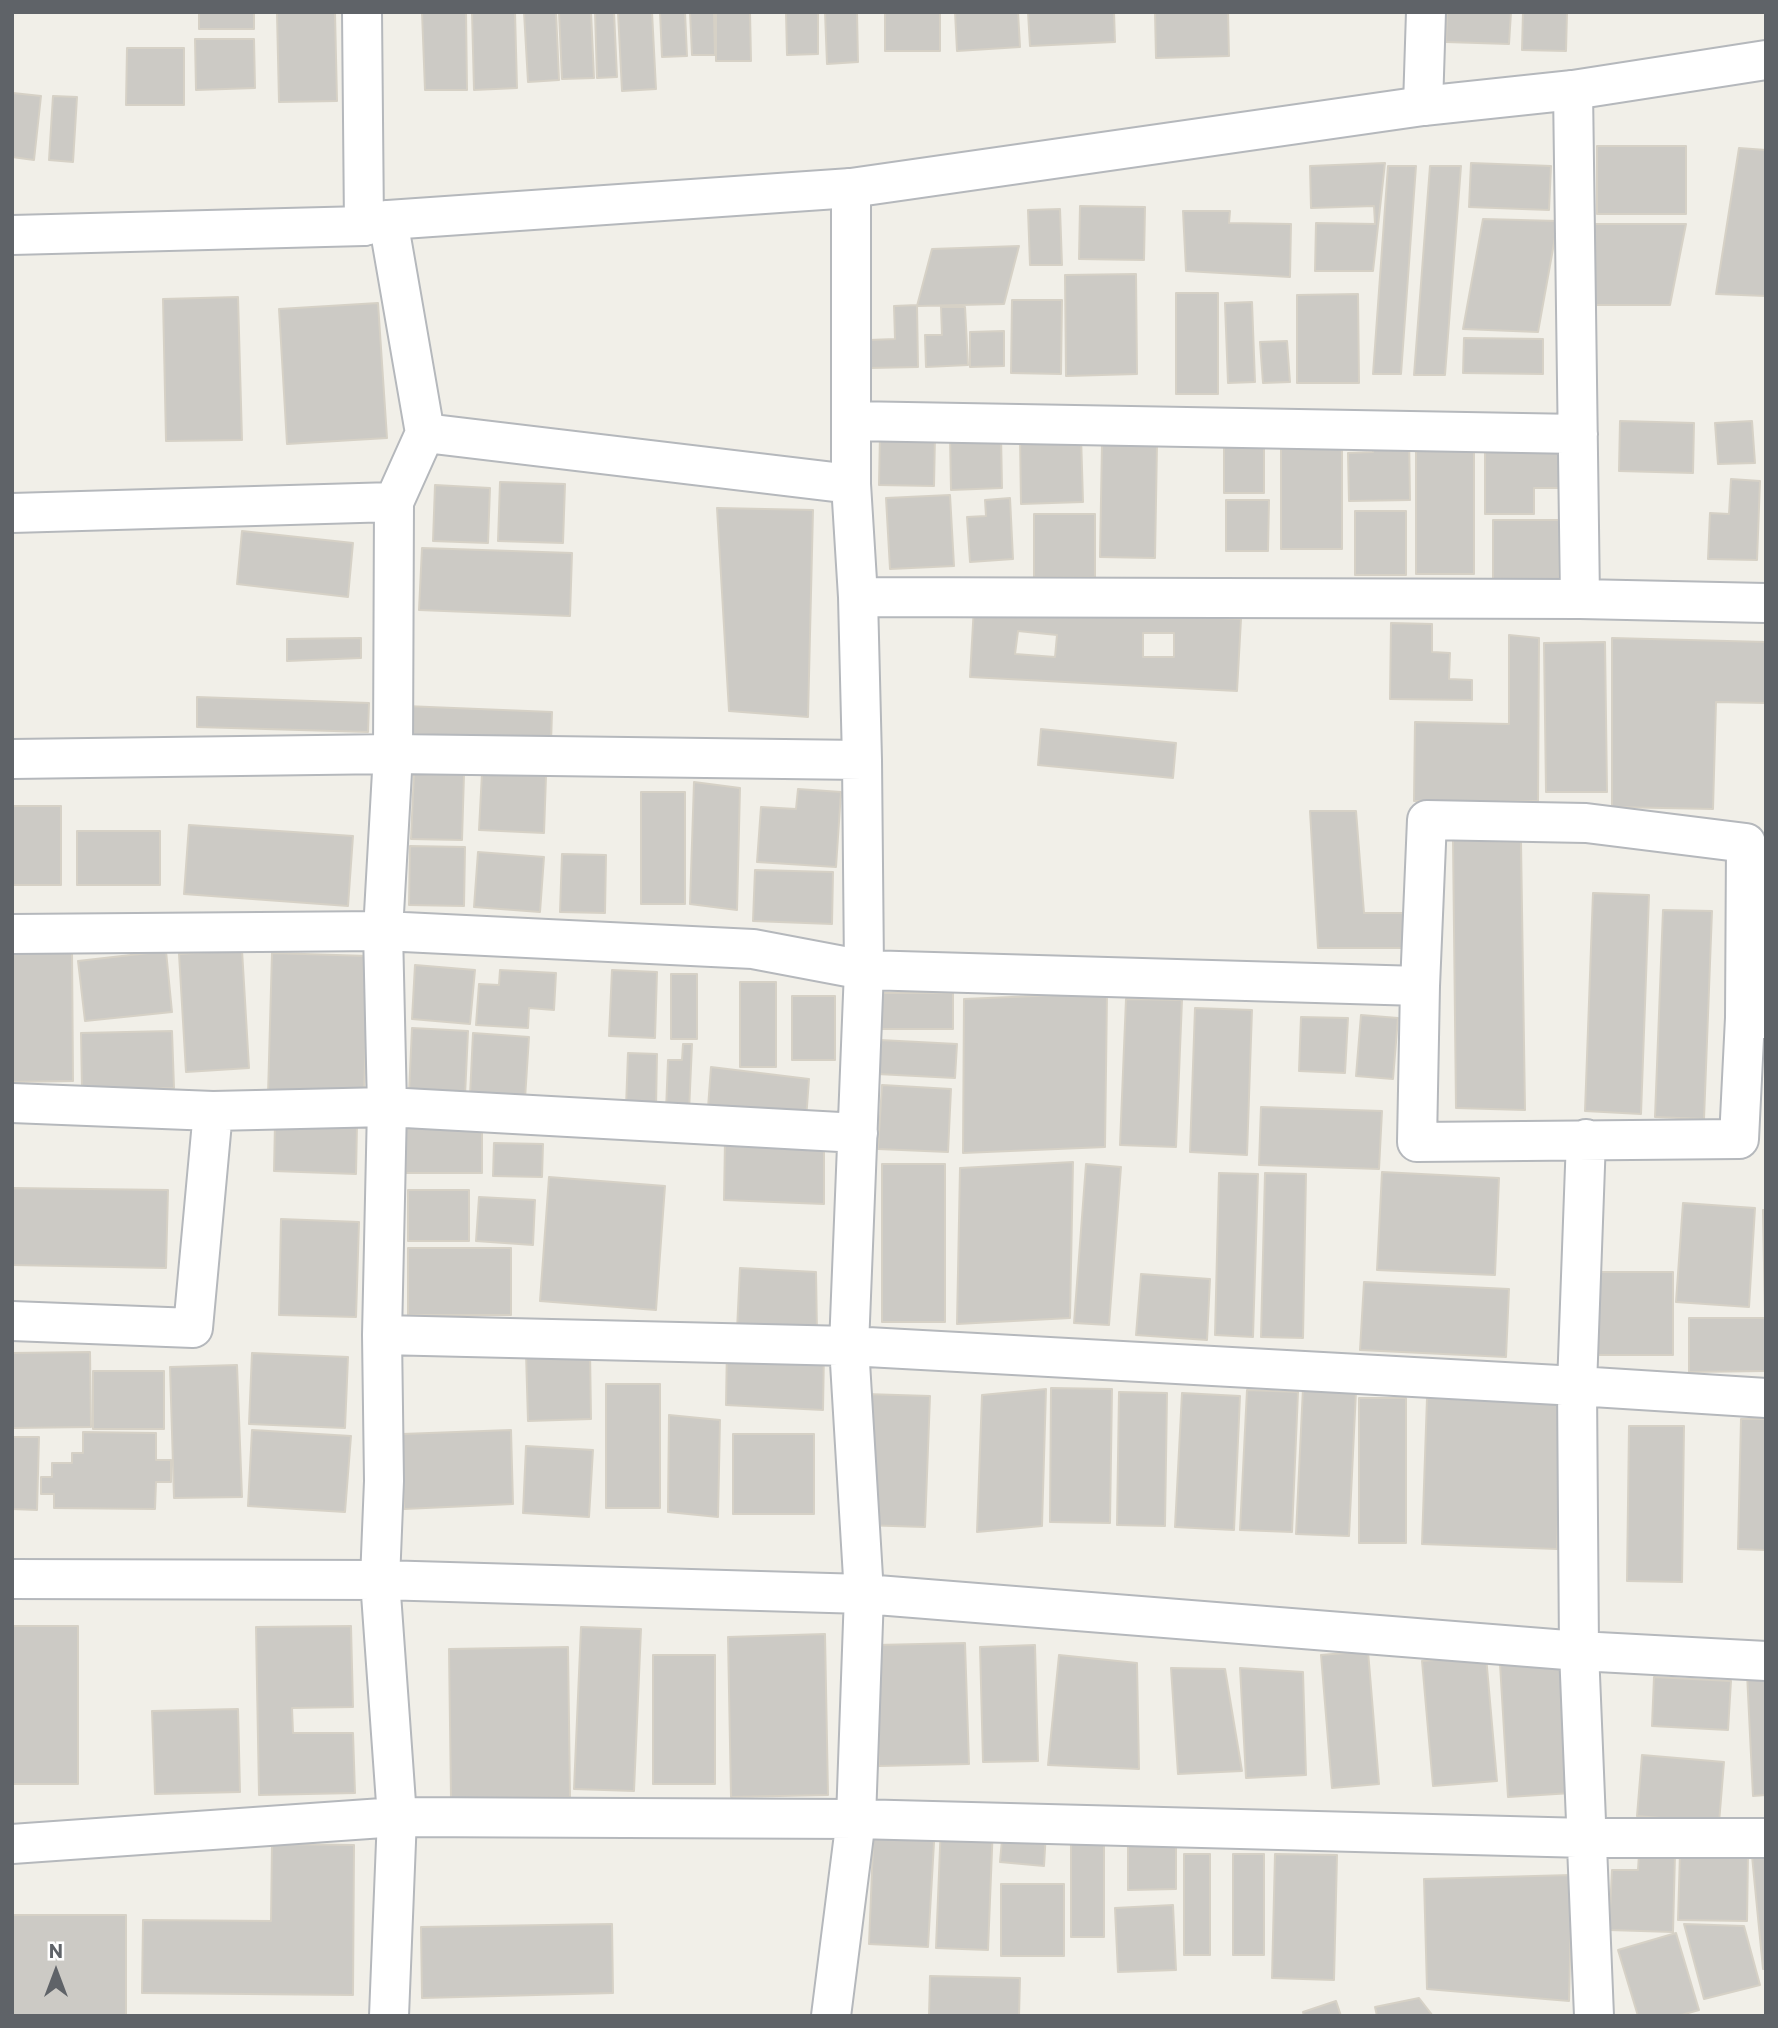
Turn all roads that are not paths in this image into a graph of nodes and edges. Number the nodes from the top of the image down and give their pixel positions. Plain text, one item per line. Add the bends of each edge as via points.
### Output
1 (362, 12) edge
2 (1426, 12) edge
3 (1766, 60) edge
4 (1573, 90) junction
5 (1423, 106) junction
6 (850, 188) junction
7 (376, 223) junction
8 (12, 235) edge
9 (850, 421) junction
10 (425, 433) junction
11 (1578, 434) junction
12 (851, 484) junction
13 (394, 502) junction
14 (12, 513) edge
15 (858, 597) junction
16 (1580, 599) junction
17 (1766, 603) edge
18 (393, 754) junction
19 (12, 759) edge
20 (862, 760) junction
21 (383, 931) junction
22 (12, 934) edge
23 (864, 970) junction
24 (1420, 986) junction
25 (1755, 1018) edge
26 (12, 1103) edge
27 (387, 1107) junction
28 (214, 1111) junction
29 (859, 1133) junction
30 (1586, 1139) junction
31 (12, 1321) edge
32 (383, 1335) junction
33 (849, 1346) junction
34 (1577, 1386) junction
35 (1766, 1398) edge
36 (12, 1579) edge
37 (380, 1580) junction
38 (864, 1594) junction
39 (1579, 1651) junction
40 (1766, 1661) edge
41 (397, 1817) junction
42 (856, 1819) junction
43 (1586, 1838) junction
44 (1766, 1838) edge
45 (12, 1844) edge
46 (389, 2016) edge
47 (831, 2016) edge
48 (1594, 2016) edge

1 - 7 street
2 - 5 street
3 - 4 street
4 - 5 street
4 - 11 street
5 - 6 street
6 - 7 street
6 - 9 street
7 - 8 street
7 - 10 street
9 - 11 street
9 - 12 street
10 - 12 street
10 - 13 street
11 - 16 street
12 - 15 street
13 - 14 street
13 - 18 street
15 - 16 street
15 - 20 street
16 - 17 street
18 - 19 street
18 - 20 street
18 - 21 street
20 - 23 street
21 - 22 street
21 - 23 street via 753,949
21 - 27 street
23 - 24 street
23 - 29 street
24 - 25 street via 1427,820 1586,824 1746,843
24 - 30 street via 1417,1143
25 - 30 street via 1739,1139
26 - 28 street
27 - 28 street
27 - 29 street
27 - 32 street
28 - 31 street via 193,1328
29 - 33 street
30 - 34 street
32 - 33 street
32 - 37 street
33 - 34 street
33 - 38 street
34 - 35 street
34 - 39 street
36 - 37 street
37 - 38 street
37 - 41 street
38 - 39 street
38 - 42 street
39 - 40 street
39 - 43 street
41 - 42 street
41 - 45 street
41 - 46 street
42 - 43 street
42 - 47 street
43 - 44 street
43 - 48 street

